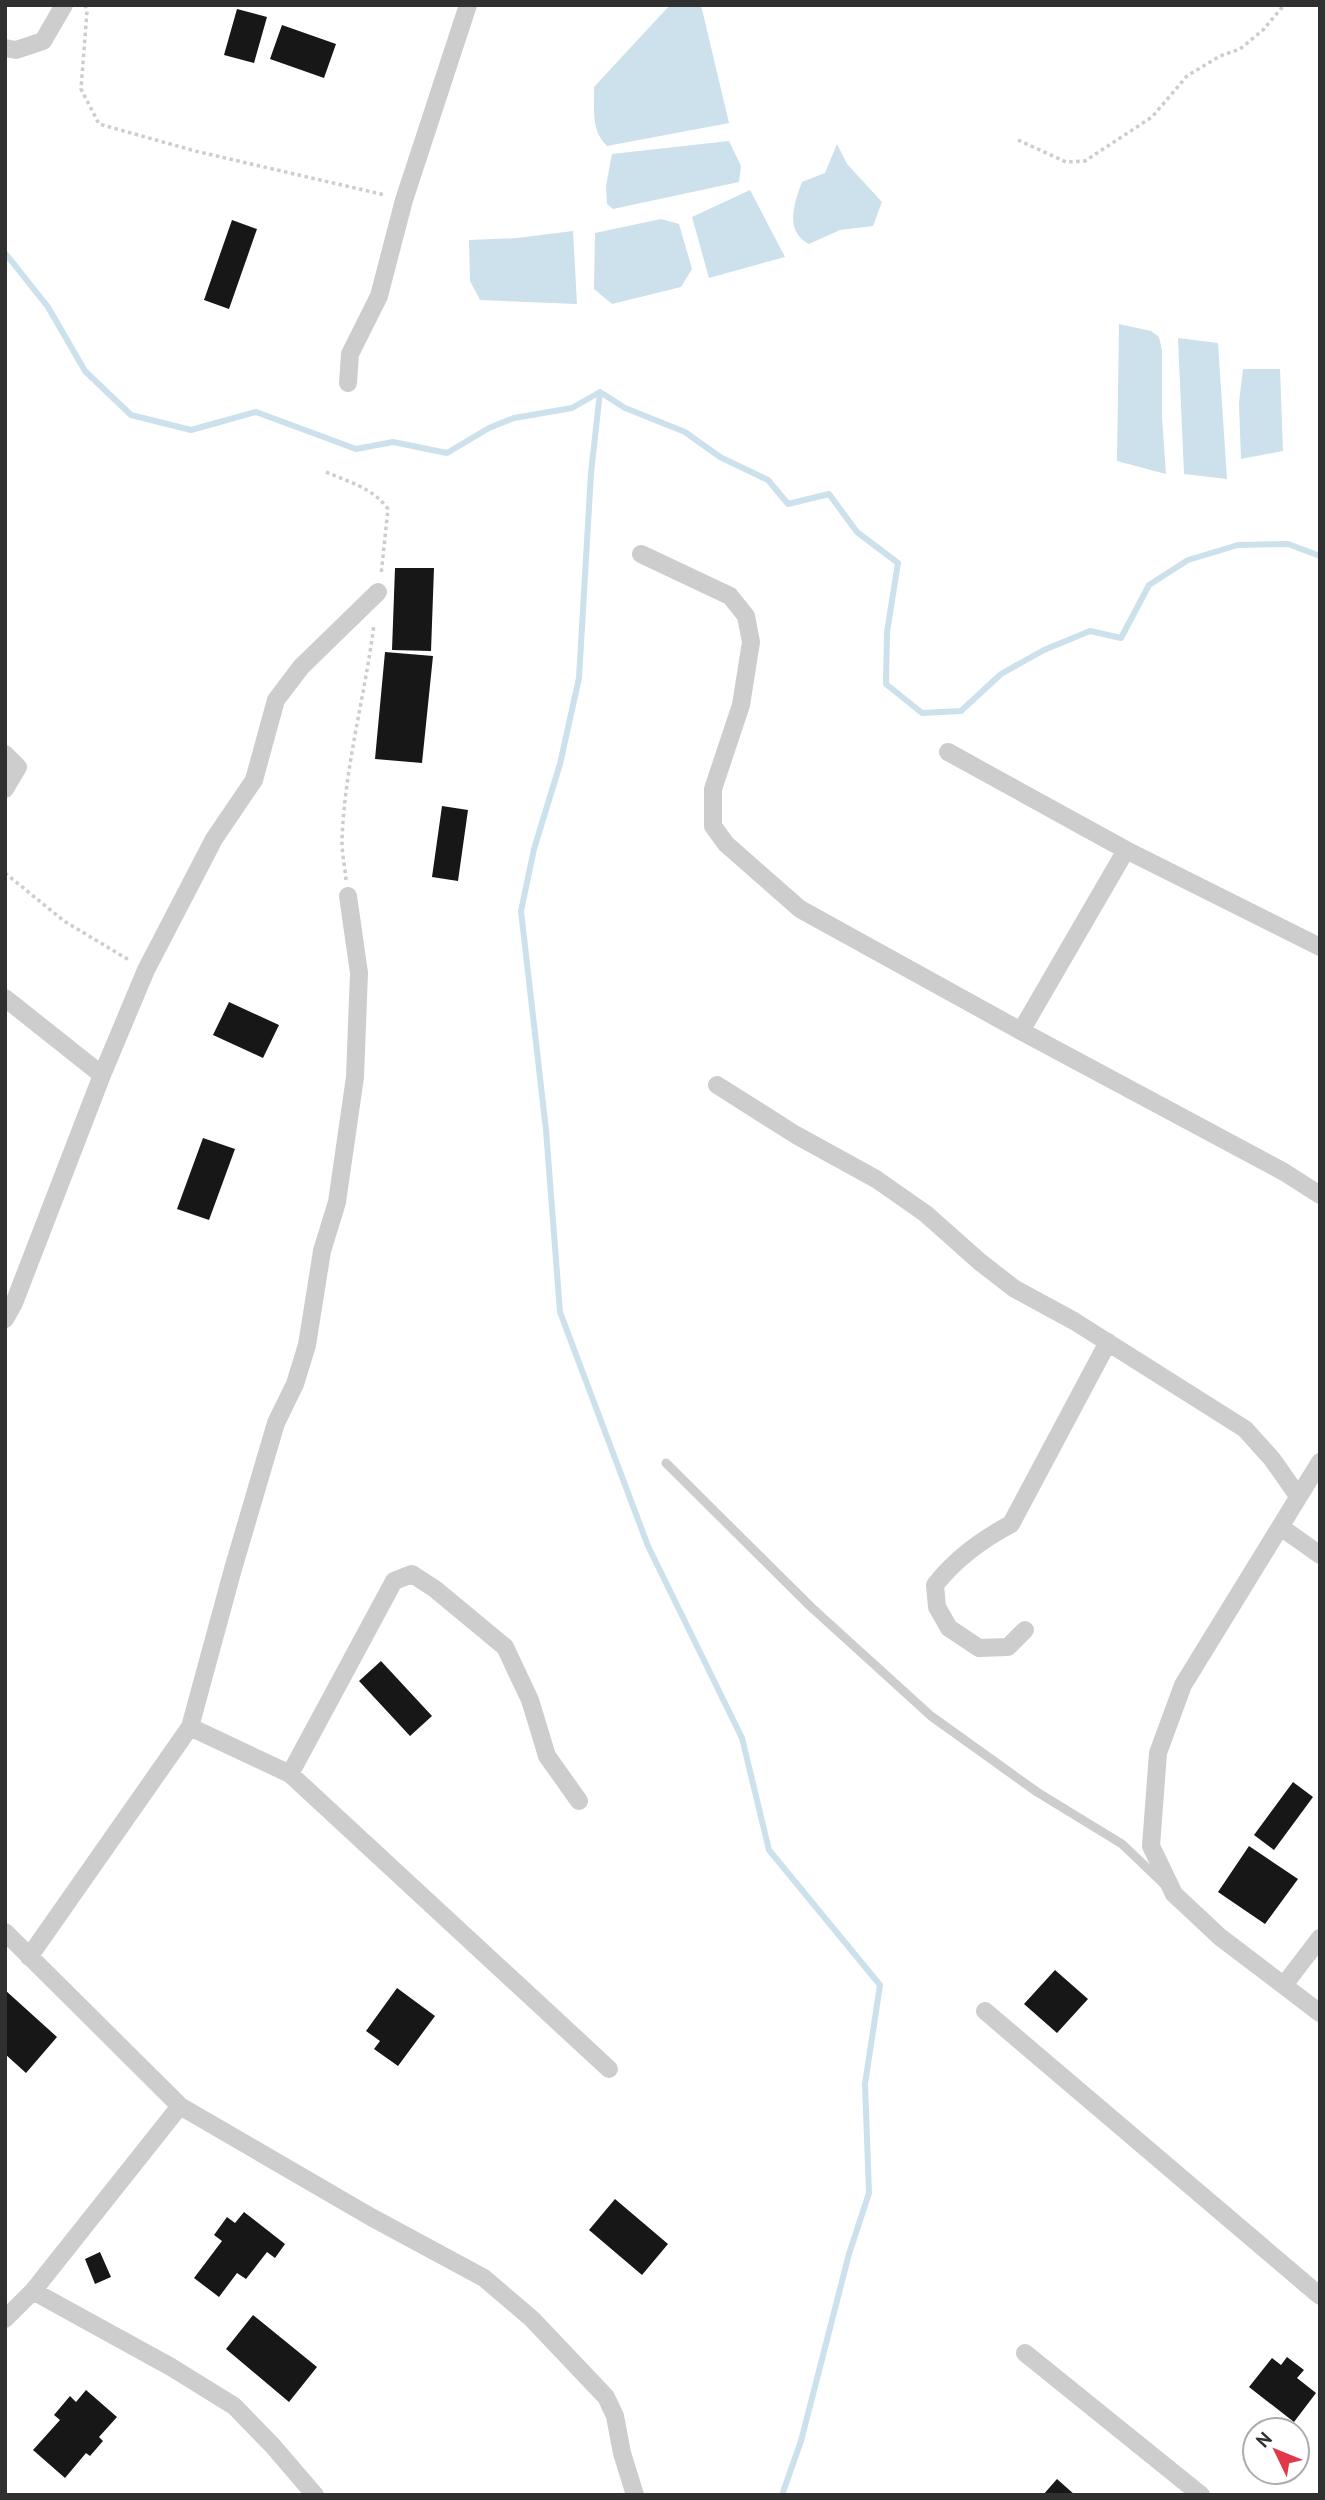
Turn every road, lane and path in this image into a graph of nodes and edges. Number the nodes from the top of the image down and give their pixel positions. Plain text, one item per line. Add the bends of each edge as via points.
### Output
1 (64, 5) edge
2 (85, 5) edge
3 (468, 5) edge
4 (1284, 5) edge
5 (5, 48) edge
6 (1018, 140) dead end
7 (404, 200) junction
8 (348, 383) dead end
9 (326, 472) dead end
10 (641, 554) dead end
11 (378, 592) junction
12 (948, 752) dead end
13 (5, 754) edge
14 (5, 789) edge
15 (1126, 850) junction
16 (5, 873) edge
17 (348, 896) joint
18 (1320, 947) edge
19 (146, 970) junction
20 (5, 998) edge
21 (1021, 1031) junction
22 (102, 1075) junction
23 (717, 1085) dead end
24 (1320, 1195) edge
25 (10, 1299) edge
26 (5, 1319) edge
27 (1108, 1342) junction
28 (1320, 1462) edge
29 (666, 1463) dead end
30 (1298, 1496) junction
31 (1282, 1528) junction
32 (1320, 1555) edge
33 (1025, 1630) dead end
34 (190, 1727) junction
35 (290, 1774) junction
36 (579, 1801) dead end
37 (1174, 1894) junction
38 (7, 1937) edge
39 (1320, 1938) edge
40 (29, 1957) junction
41 (1284, 1985) junction
42 (985, 2011) dead end
43 (1320, 2013) edge
44 (609, 2069) dead end
45 (180, 2106) junction
46 (33, 2291) junction
47 (1320, 2296) edge
48 (5, 2319) edge
49 (1025, 2353) dead end
50 (315, 2495) edge
51 (635, 2495) edge
52 (1201, 2495) edge

1 - 5 street via 43,41 16,50
2 - 7 path via 81,89 99,124
3 - 7 street
4 - 6 path via 1240,49 1187,76 1153,117 1085,161 1066,162
7 - 8 street via 379,296 351,354
9 - 11 path via 370,491 388,509
10 - 21 street via 730,596 746,615 751,642 741,705 713,789 713,825 726,844 800,909
11 - 17 path via 342,844
11 - 19 street via 301,667 276,700 254,780 214,839
12 - 15 street
13 - 14 street via 18,767
15 - 18 street
15 - 21 street
16 - 19 path via 64,920
17 - 34 street via 359,973 355,1077 337,1202 322,1251 307,1345 276,1423
19 - 22 street
20 - 22 street
21 - 24 street
22 - 25 street
23 - 27 street via 876,1179 926,1214 1015,1289
25 - 26 street
27 - 30 street via 1245,1429
27 - 33 street via 1011,1524 952,1564 935,1585 937,1607 949,1628 979,1648 1007,1647
28 - 30 street
29 - 37 lane via 811,1607 931,1716 1037,1792 1122,1844
30 - 31 street
31 - 32 street
31 - 37 street via 1184,1685 1158,1753 1151,1846
34 - 35 street
34 - 40 street
35 - 36 street via 394,1581 412,1574 505,1647 530,1700 547,1756
35 - 44 street
37 - 41 street via 1220,1937
38 - 40 street
39 - 41 street
40 - 45 street
41 - 43 street
42 - 47 street
45 - 46 street
45 - 51 street via 484,2278 513,2302 606,2397
46 - 48 street
46 - 50 street via 234,2406
49 - 52 street

